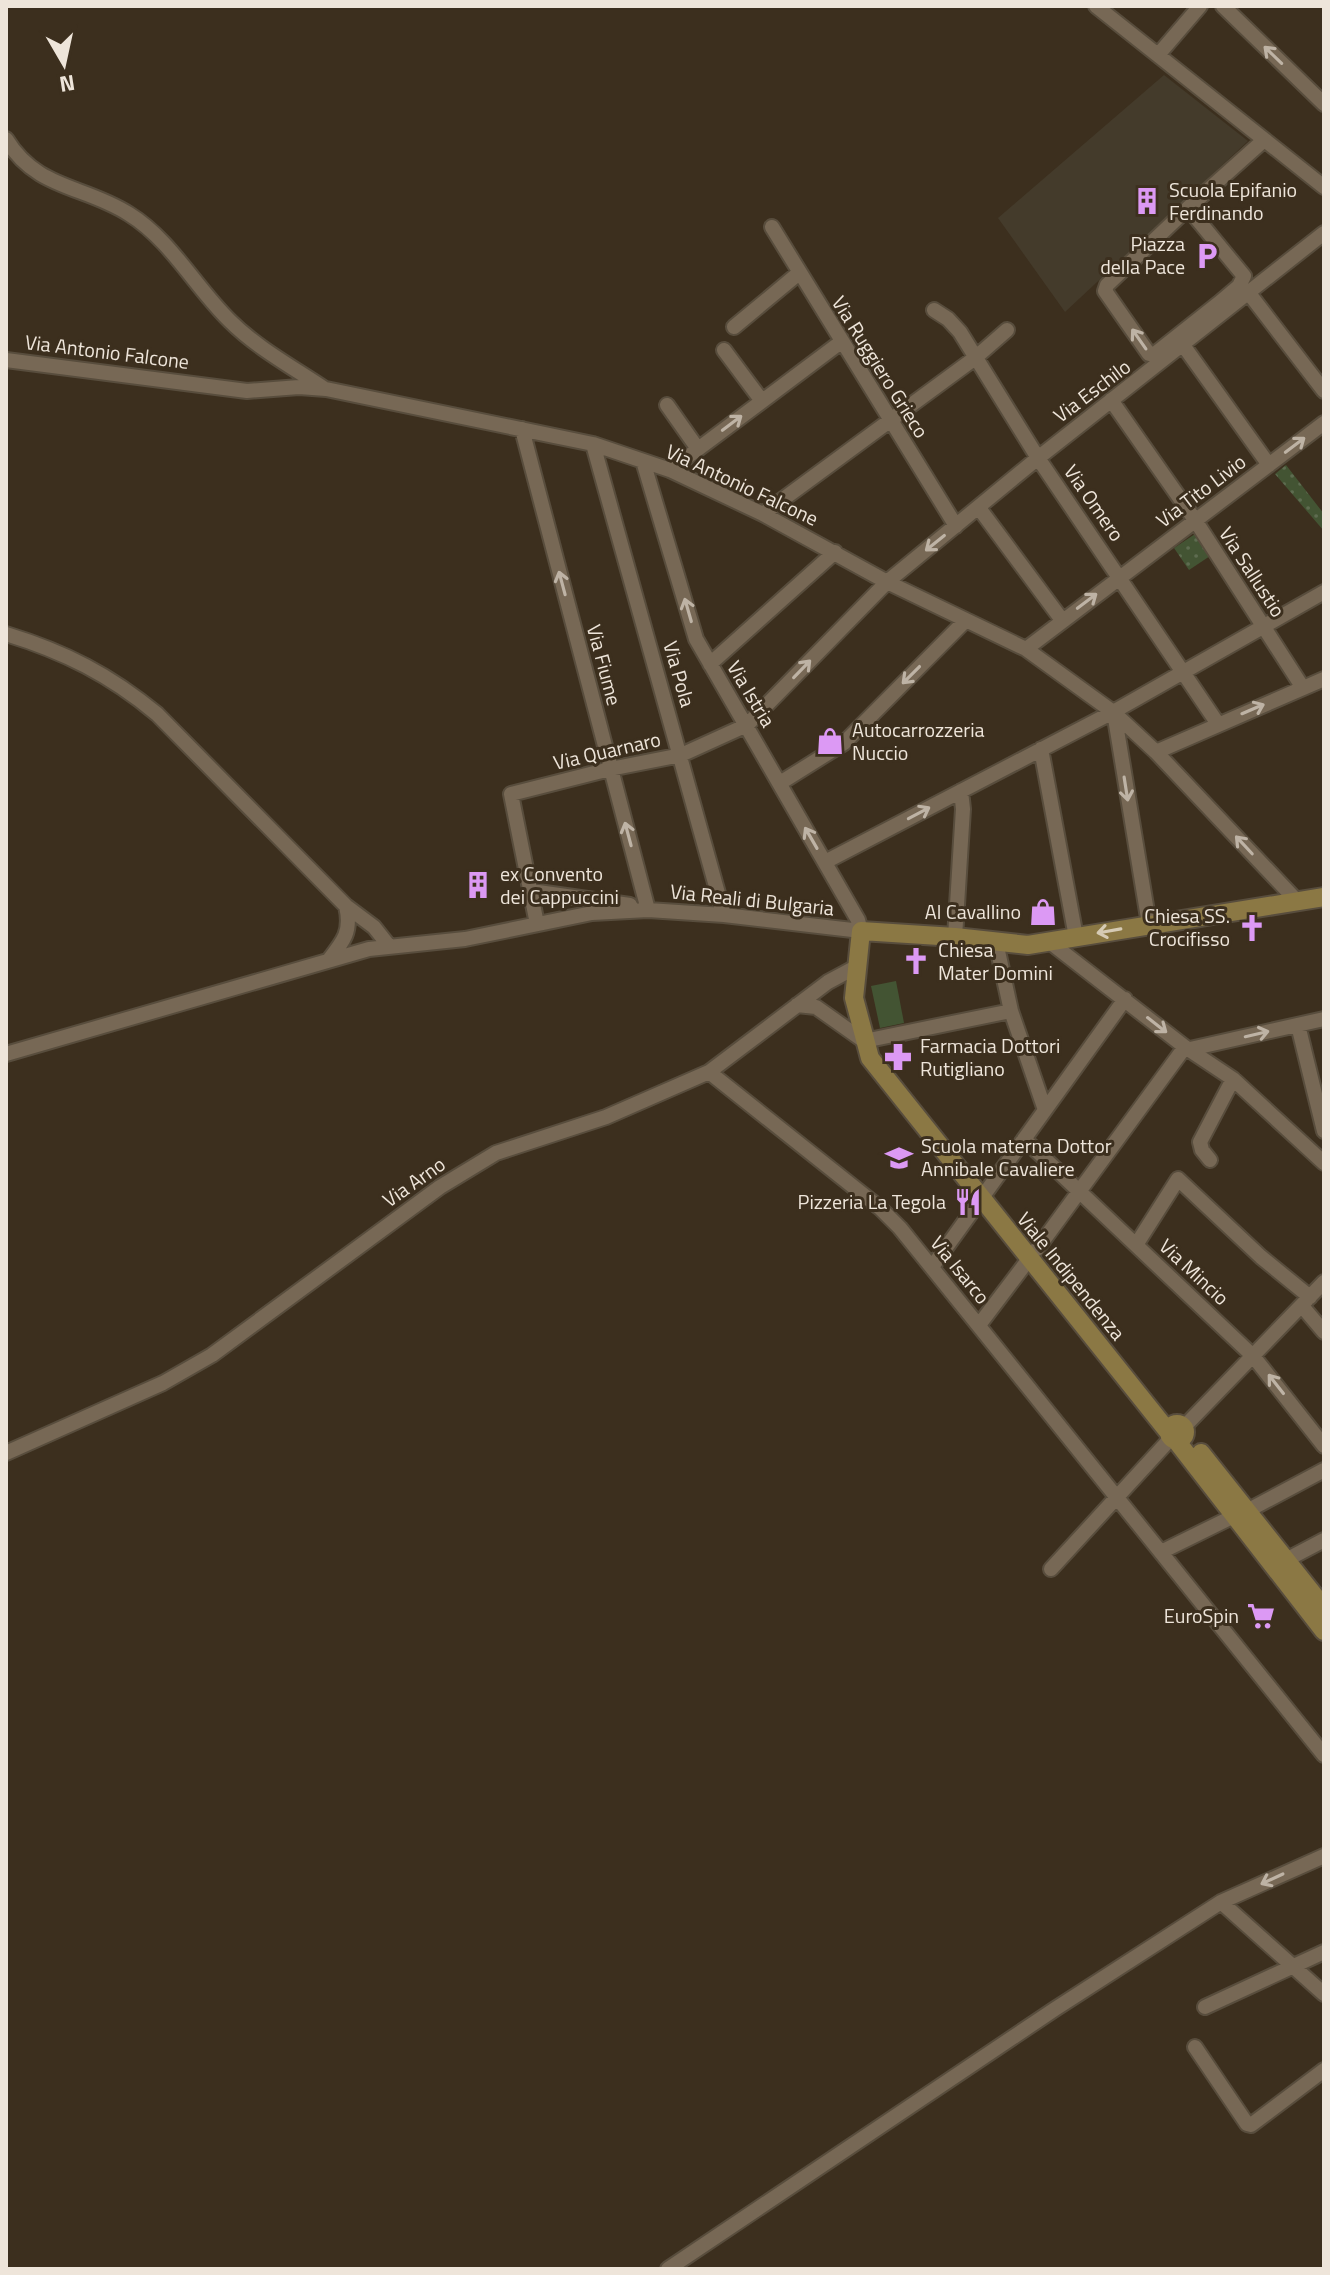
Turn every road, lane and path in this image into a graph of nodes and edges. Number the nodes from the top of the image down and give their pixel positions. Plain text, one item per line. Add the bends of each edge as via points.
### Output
1 (1096, 6) edge
2 (1200, 6) edge
3 (1223, 6) edge
4 (1158, 55) junction
5 (1324, 104) edge
6 (6, 139) edge
7 (1264, 140) junction
8 (1324, 187) edge
9 (1188, 208) junction
10 (772, 227) dead end
11 (1324, 233) edge
12 (799, 273) junction
13 (1248, 292) junction
14 (1222, 307) junction
15 (934, 310) dead end
16 (734, 327) dead end
17 (1007, 330) dead end
18 (841, 342) junction
19 (1183, 345) junction
20 (724, 350) dead end
21 (975, 358) junction
22 (6, 360) edge
23 (326, 389) junction
24 (1324, 391) edge
25 (1111, 400) junction
26 (762, 401) junction
27 (667, 405) dead end
28 (889, 419) junction
29 (1324, 423) edge
30 (522, 429) junction
31 (593, 444) junction
32 (698, 449) junction
33 (1038, 458) junction
34 (643, 461) junction
35 (1269, 465) junction
36 (670, 470) junction
37 (979, 508) junction
38 (763, 514) junction
39 (1195, 520) junction
40 (956, 526) junction
41 (835, 552) junction
42 (1120, 576) junction
43 (887, 582) junction
44 (1324, 592) edge
45 (966, 620) junction
46 (1062, 620) junction
47 (1264, 627) junction
48 (6, 634) edge
49 (1026, 649) junction
50 (710, 664) junction
51 (1185, 673) junction
52 (1324, 679) edge
53 (1303, 688) junction
54 (1113, 712) junction
55 (1218, 724) junction
56 (747, 725) junction
57 (1041, 749) junction
58 (1156, 752) junction
59 (681, 755) junction
60 (610, 769) junction
61 (780, 783) junction
62 (961, 791) junction
63 (825, 862) junction
64 (531, 891) junction
65 (1324, 897) edge
66 (1297, 901) junction
67 (346, 906) junction
68 (643, 910) junction
69 (724, 915) junction
70 (350, 923) junction
71 (537, 924) junction
72 (1149, 924) junction
73 (861, 931) junction
74 (955, 937) junction
75 (1076, 937) junction
76 (996, 942) junction
77 (1051, 943) junction
78 (389, 946) junction
79 (369, 949) junction
80 (328, 961) junction
81 (856, 967) junction
82 (1125, 999) junction
83 (797, 1005) junction
84 (1011, 1011) junction
85 (1324, 1019) edge
86 (1298, 1025) junction
87 (864, 1041) junction
88 (1188, 1048) junction
89 (6, 1054) edge
90 (709, 1072) junction
91 (1233, 1079) junction
92 (1045, 1110) junction
93 (1324, 1131) edge
94 (1024, 1139) junction
95 (1317, 1149) edge
96 (1210, 1160) dead end
97 (1324, 1163) edge
98 (1078, 1190) junction
99 (985, 1194) junction
100 (1136, 1245) junction
101 (1033, 1254) junction
102 (932, 1267) junction
103 (1324, 1282) edge
104 (1306, 1301) junction
105 (979, 1325) junction
106 (1324, 1332) edge
107 (1253, 1356) junction
108 (1177, 1432) junction
109 (1324, 1446) edge
110 (6, 1453) edge
111 (1324, 1470) edge
112 (1116, 1498) junction
113 (1241, 1513) junction
114 (1324, 1540) edge
115 (1161, 1552) junction
116 (1286, 1560) junction
117 (1051, 1569) dead end
118 (1324, 1608) edge
119 (1324, 1631) edge
120 (1324, 1755) edge
121 (1324, 1856) edge
122 (1221, 1902) junction
123 (1324, 1952) edge
124 (1291, 1966) junction
125 (1324, 1994) edge
126 (1205, 2007) dead end
127 (1195, 2047) dead end
128 (1324, 2070) edge
129 (668, 2269) edge

1 - 4 street
2 - 4 street
5 -> 3 street
4 - 7 street
6 - 23 street via 30,169 130,214 159,237 230,322
7 - 8 street
7 - 9 street
9 - 14 street via 1244,276
14 -> 9 street via 1149,354 1105,291
10 - 12 street, Via Ruggiero Grieco
11 - 13 street, Via Eschilo
12 - 16 street
12 - 18 street, Via Ruggiero Grieco
13 - 14 street, Via Eschilo
13 - 24 street
14 - 19 street, Via Eschilo
15 - 21 street, Via Omero via 960,332
17 - 21 street
18 - 26 street
18 - 28 street, Via Ruggiero Grieco
19 - 25 street, Via Eschilo
19 - 35 street
20 - 26 street
21 - 28 street
21 - 33 street, Via Omero
22 - 23 street, Via Antonio Falcone via 247,391
23 - 30 street, Via Antonio Falcone
25 - 33 street, Via Eschilo
25 - 39 street, Via Sallustio
32 -> 26 street
27 - 32 street
28 - 38 street
28 - 40 street, Via Ruggiero Grieco
35 -> 29 street, Via Tito Livio
30 - 31 street, Via Antonio Falcone
60 -> 30 street, Via Fiume
31 - 34 street, Via Antonio Falcone
31 - 59 street, Via Pola
32 - 36 street
33 - 37 street, Via Eschilo
33 - 42 street, Via Omero
34 - 36 street, Via Antonio Falcone
50 -> 34 street, Via Istria via 696,639
35 - 39 street, Via Tito Livio
36 - 38 street, Via Antonio Falcone
37 - 40 street, Via Eschilo
37 - 46 street
38 - 41 street, Via Antonio Falcone
39 - 42 street, Via Tito Livio
39 - 47 street, Via Sallustio
40 -> 43 street, Via Eschilo
41 - 43 street, Via Antonio Falcone
41 - 50 street
46 -> 42 street, Via Tito Livio
42 - 51 street, Via Omero
43 - 45 street, Via Antonio Falcone
56 -> 43 street, Via Quarnaro
44 - 47 street
45 - 49 street, Via Antonio Falcone
45 -> 61 street via 844,743
46 - 49 street, Via Tito Livio
47 - 51 street
47 - 53 street, Via Sallustio
48 - 67 street via 89,666 131,692
49 - 54 street, Via Antonio Falcone
50 - 56 street, Via Istria
51 - 54 street
51 - 55 street, Via Omero
52 - 53 street
55 -> 53 street
54 - 57 street
54 - 58 street, Via Antonio Falcone
54 -> 72 street
55 - 58 street
56 - 59 street, Via Quarnaro
56 - 61 street, Via Istria
57 - 62 street
57 - 75 street
66 -> 58 street, Via Antonio Falcone
59 - 60 street, Via Quarnaro
59 - 69 street, Via Pola
60 - 64 street, Via Quarnaro via 511,794
68 -> 60 street, Via Fiume
63 -> 61 street, Via Istria
63 -> 62 street
62 - 74 street
63 - 73 street, Via Istria
64 - 68 street, Via Reali di Bulgaria
64 - 71 street
65 - 66 main road
66 - 72 main road
67 - 70 street
67 - 78 street
68 - 69 street, Via Reali di Bulgaria
68 - 71 street, Via Reali di Bulgaria
69 - 73 street, Via Reali di Bulgaria
70 - 79 street
70 - 80 street
71 - 78 street, Via Reali di Bulgaria
72 -> 75 main road
73 - 74 main road
73 - 81 main road, Viale Indipendenza
74 - 76 main road
75 - 77 main road
76 - 77 main road
76 - 84 street
77 - 82 street
78 - 79 street, Via Reali di Bulgaria
79 - 80 street, Via Reali di Bulgaria
80 - 89 street, Via Reali di Bulgaria
81 - 83 street, Via Arno
81 - 87 main road, Viale Indipendenza via 854,998
82 -> 88 street
82 - 92 street
83 - 87 street via 816,1007
83 - 90 street, Via Arno
84 - 87 street
84 - 92 street
85 - 86 street
88 -> 86 street
86 - 93 street
87 - 99 main road, Viale Indipendenza via 870,1058
88 - 91 street
88 - 98 street
90 - 102 street, Via Isarco via 880,1208
90 - 110 street, Via Arno via 606,1117 496,1153 440,1187 212,1355 163,1383
91 - 95 street
91 - 96 street via 1200,1142
92 - 94 street
94 - 98 street, Via Mincio
94 - 99 street
95 - 97 street
98 - 100 street, Via Mincio
98 - 101 street
99 - 101 main road, Viale Indipendenza
99 - 102 street
100 - 104 street via 1178,1179
100 - 107 street, Via Mincio
101 - 105 street
101 - 108 main road, Viale Indipendenza
102 - 105 street, Via Isarco
103 - 104 street
104 - 106 street
104 - 107 street
105 - 112 street, Via Isarco
107 - 108 street
109 -> 107 street, Via Mincio
108 - 112 street
108 - 113 main road, Viale Indipendenza
111 - 113 street
112 - 115 street, Via Isarco
112 - 117 street
113 - 115 street
113 - 116 main road, Viale Indipendenza
113 - 119 main road, Viale Indipendenza
114 - 116 street
115 - 120 street, Via Isarco
116 - 118 main road, Viale Indipendenza
121 -> 122 street
122 - 124 street
122 - 129 street
123 - 124 street
124 - 125 street
124 - 126 street
127 - 128 street via 1251,2125

